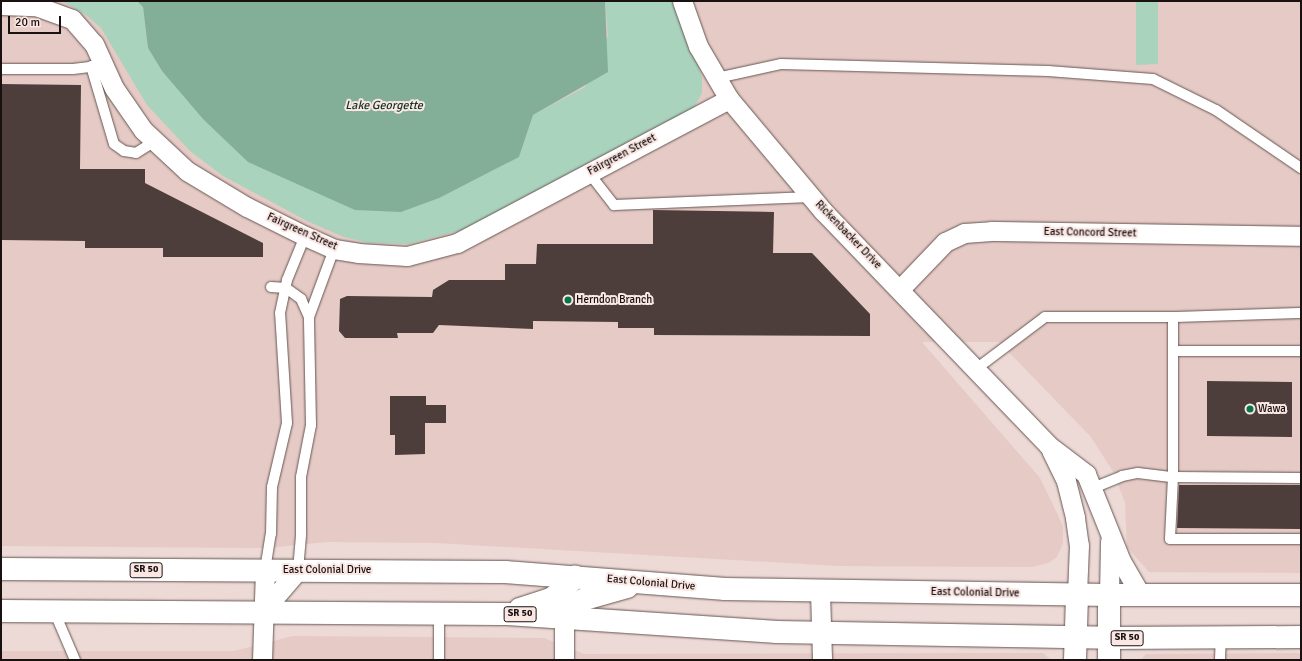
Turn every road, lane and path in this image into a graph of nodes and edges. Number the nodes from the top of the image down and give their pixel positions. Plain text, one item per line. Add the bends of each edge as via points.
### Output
1 (682, 1) edge
2 (1, 5) edge
3 (97, 66) junction
4 (1, 69) edge
5 (717, 78) junction
6 (729, 99) junction
7 (155, 141) junction
8 (1301, 168) edge
9 (589, 173) junction
10 (812, 197) junction
11 (305, 236) junction
12 (1301, 236) edge
13 (334, 249) junction
14 (270, 287) dead end
15 (286, 288) junction
16 (900, 289) junction
17 (1301, 314) edge
18 (309, 317) junction
19 (1173, 317) junction
20 (1173, 351) junction
21 (1301, 351) edge
22 (976, 369) junction
23 (1048, 445) junction
24 (1173, 477) junction
25 (1301, 478) edge
26 (1092, 488) junction
27 (1110, 534) junction
28 (1301, 539) edge
29 (1, 569) edge
30 (265, 570) junction
31 (298, 570) junction
32 (575, 576) junction
33 (646, 583) junction
34 (820, 591) junction
35 (1077, 595) junction
36 (1109, 595) junction
37 (1141, 595) junction
38 (1301, 595) edge
39 (1, 611) edge
40 (54, 611) junction
41 (262, 612) junction
42 (439, 613) junction
43 (507, 614) junction
44 (564, 616) junction
45 (821, 633) junction
46 (1075, 637) junction
47 (1220, 637) junction
48 (1301, 637) edge
49 (1109, 638) junction
50 (75, 660) edge
51 (262, 660) edge
52 (439, 660) edge
53 (564, 660) edge
54 (822, 660) edge
55 (1075, 660) edge
56 (1109, 660) edge
57 (1220, 660) edge

1 - 5 street, Rickenbacker Drive via 698,46
2 - 3 street, Fairgreen Street via 36,6 72,19 94,44
3 - 4 lane
3 - 7 street, Fairgreen Street via 143,130
3 - 7 lane via 114,144 124,151 136,153
5 - 6 street, Rickenbacker Drive
5 - 8 lane via 781,64 1048,71 1153,79 1216,110
6 - 9 street, Fairgreen Street
6 - 10 street, Rickenbacker Drive
7 - 11 street, Fairgreen Street via 187,172 247,207
9 - 10 lane via 614,205
9 - 13 street, Fairgreen Street via 457,243 407,256
10 - 16 street, Rickenbacker Drive
11 - 13 street, Fairgreen Street
11 - 15 lane
12 - 16 street, East Concord Street via 991,231 964,233 945,242
13 - 18 lane
14 - 15 lane
15 - 18 lane via 301,299
15 - 30 lane via 280,313 287,423 272,487 271,534
16 - 22 street, Rickenbacker Drive
17 - 19 lane
18 - 31 lane via 311,425 300,477 301,534
19 - 20 lane
19 - 22 lane via 1046,317
20 - 21 lane
20 - 24 lane
22 - 23 street, Rickenbacker Drive
23 - 26 street, Rickenbacker Drive via 1086,474
23 - 35 street, Rickenbacker Drive via 1066,481 1075,518 1080,549
24 - 25 lane
24 - 26 lane via 1138,472
24 - 28 lane via 1170,539
26 - 27 street, Rickenbacker Drive
27 - 36 street, Rickenbacker Drive
27 - 37 street, Rickenbacker Drive
29 - 30 main road, East Colonial Drive / SR 50
30 - 31 main road, East Colonial Drive / SR 50
30 - 41 street
31 - 32 main road, East Colonial Drive / SR 50 via 505,572
31 - 41 street
32 - 33 main road, East Colonial Drive / SR 50
32 - 43 main road via 565,589 551,599
33 - 34 main road, East Colonial Drive / SR 50 via 725,589
33 - 44 main road via 607,591 586,599
34 - 35 main road, East Colonial Drive / SR 50
34 - 45 street
35 - 36 main road, East Colonial Drive / SR 50
35 - 46 main road
36 - 37 main road, East Colonial Drive / SR 50
36 - 49 main road
37 - 38 main road, East Colonial Drive / SR 50
39 - 40 main road, SR 50
40 - 41 main road, SR 50
40 - 50 lane
41 - 42 main road, SR 50
41 - 51 street
42 - 43 main road, SR 50
42 - 52 lane
43 - 44 main road, SR 50
44 - 45 main road, SR 50
44 - 53 street
45 - 46 main road, SR 50
45 - 54 street
46 - 49 main road, SR 50
46 - 55 main road
47 - 48 main road, SR 50
47 - 49 main road, SR 50
47 - 57 lane
49 - 56 main road

